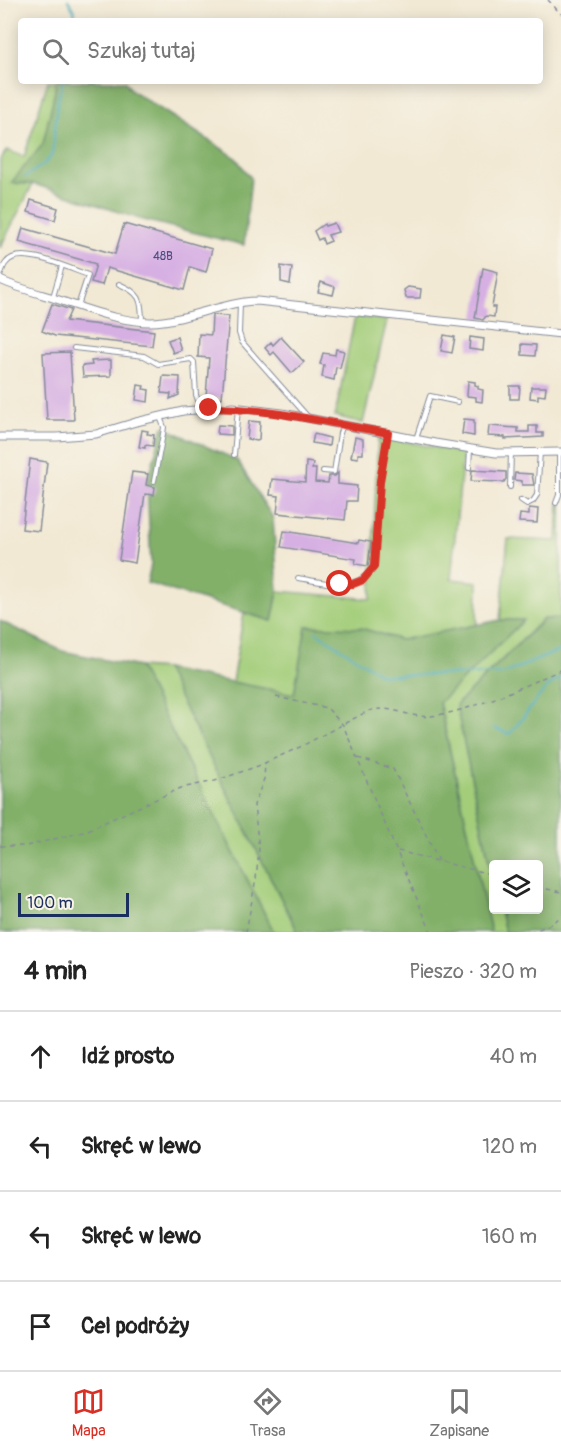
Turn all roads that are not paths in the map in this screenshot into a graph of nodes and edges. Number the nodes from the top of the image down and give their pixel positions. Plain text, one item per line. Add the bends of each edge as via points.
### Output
1 (62, 266) junction
2 (0, 278) edge
3 (119, 284) dead end
4 (286, 296) dead end
5 (52, 298) junction
6 (240, 302) junction
7 (284, 304) junction
8 (78, 306) junction
9 (142, 322) junction
10 (561, 334) edge
11 (74, 348) dead end
12 (458, 402) dead end
13 (201, 408) junction
14 (238, 408) junction
15 (159, 417) junction
16 (308, 418) junction
17 (343, 425) junction
18 (388, 433) junction
19 (0, 437) edge
20 (416, 439) junction
21 (470, 449) junction
22 (511, 452) junction
23 (540, 452) junction
24 (560, 452) edge
25 (234, 455) dead end
26 (469, 468) dead end
27 (323, 471) dead end
28 (154, 481) dead end
29 (510, 487) dead end
30 (521, 500) dead end
31 (556, 503) dead end
32 (298, 578) dead end

1 - 2 lane via 30,255 16,256 6,261
1 - 5 lane
1 - 8 lane via 88,275
2 - 5 street
3 - 9 lane via 138,295
4 - 7 lane
5 - 8 street
6 - 7 street
6 - 9 street via 162,322
6 - 16 lane via 242,342
7 - 10 street
8 - 9 street
11 - 13 lane via 144,356 158,364 191,359 195,362 196,395
12 - 20 lane via 429,396
13 - 14 street
13 - 15 street
14 - 16 street
14 - 25 lane
15 - 19 street via 88,435
15 - 28 lane via 164,427
16 - 17 street
17 - 18 street
17 - 27 lane via 333,472
18 - 20 street
18 - 32 lane via 374,567 363,580 353,584
20 - 21 street
21 - 22 street
21 - 26 lane
22 - 23 street
22 - 29 lane
23 - 24 street
23 - 30 lane via 537,495 527,504
24 - 31 lane

